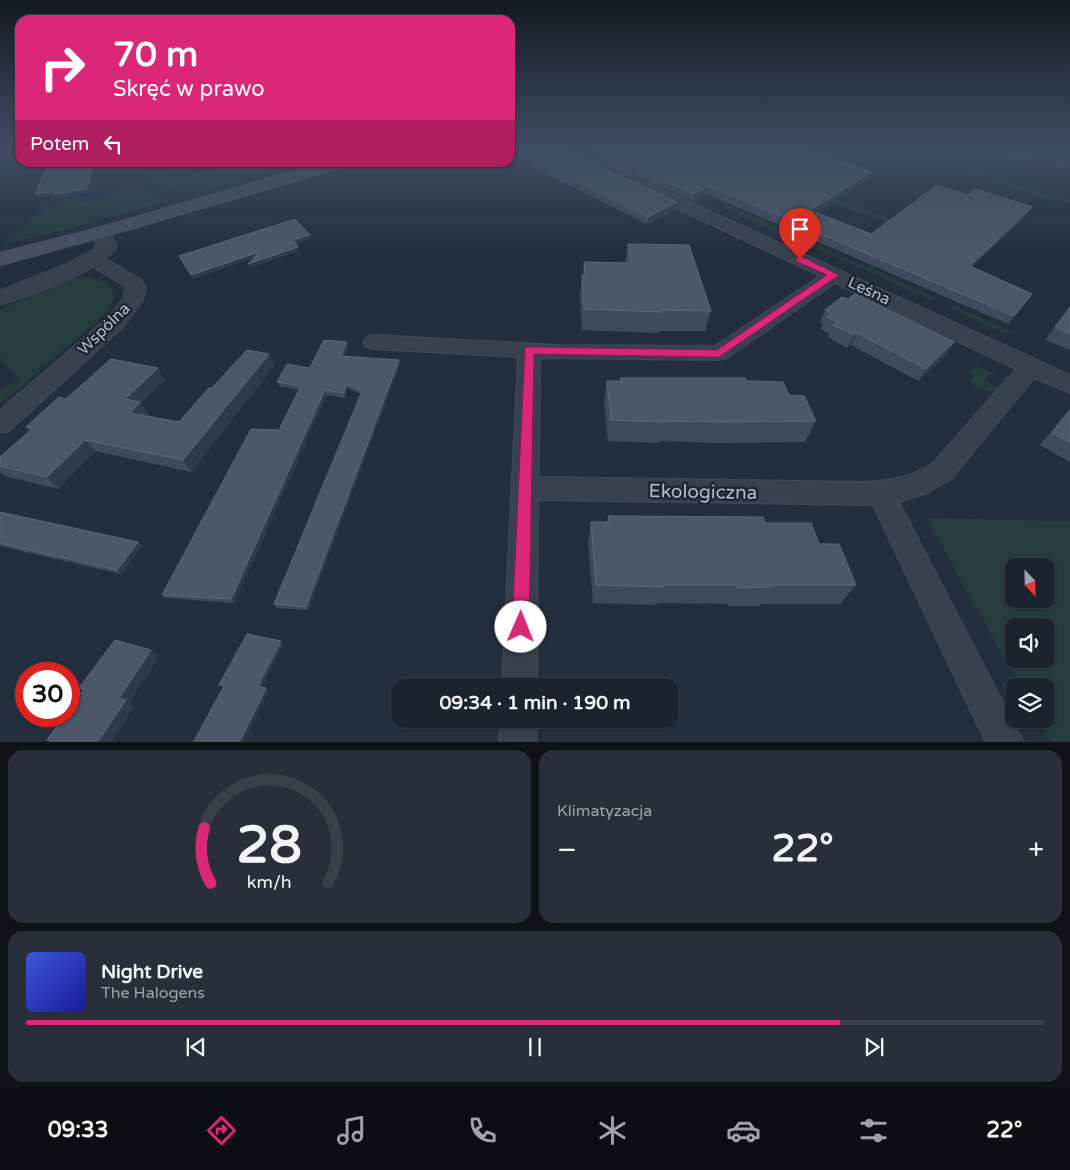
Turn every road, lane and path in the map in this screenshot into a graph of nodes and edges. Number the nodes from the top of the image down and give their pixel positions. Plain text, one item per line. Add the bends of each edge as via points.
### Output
1 (275, 182) edge
2 (633, 182) edge
3 (102, 232) junction
4 (0, 259) edge
5 (93, 259) junction
6 (834, 275) junction
7 (0, 298) edge
8 (374, 342) dead end
9 (529, 350) junction
10 (1031, 366) junction
11 (1070, 385) edge
12 (0, 424) edge
13 (524, 488) junction
14 (881, 494) junction
15 (519, 678) edge
16 (518, 728) edge
17 (518, 742) edge
18 (1006, 742) edge

1 - 3 main road
2 - 6 street, Leśna
3 - 4 main road
3 - 5 street via 106,247
5 - 7 street
5 - 12 street, Wspólna via 134,282 133,300 116,322
6 - 9 street via 719,353
6 - 10 street, Leśna
8 - 9 street
9 - 13 street
10 - 11 street, Leśna
10 - 14 street, Ekologiczna via 942,471 928,482
13 - 14 street, Ekologiczna
13 - 15 street
14 - 18 street
16 - 17 street

